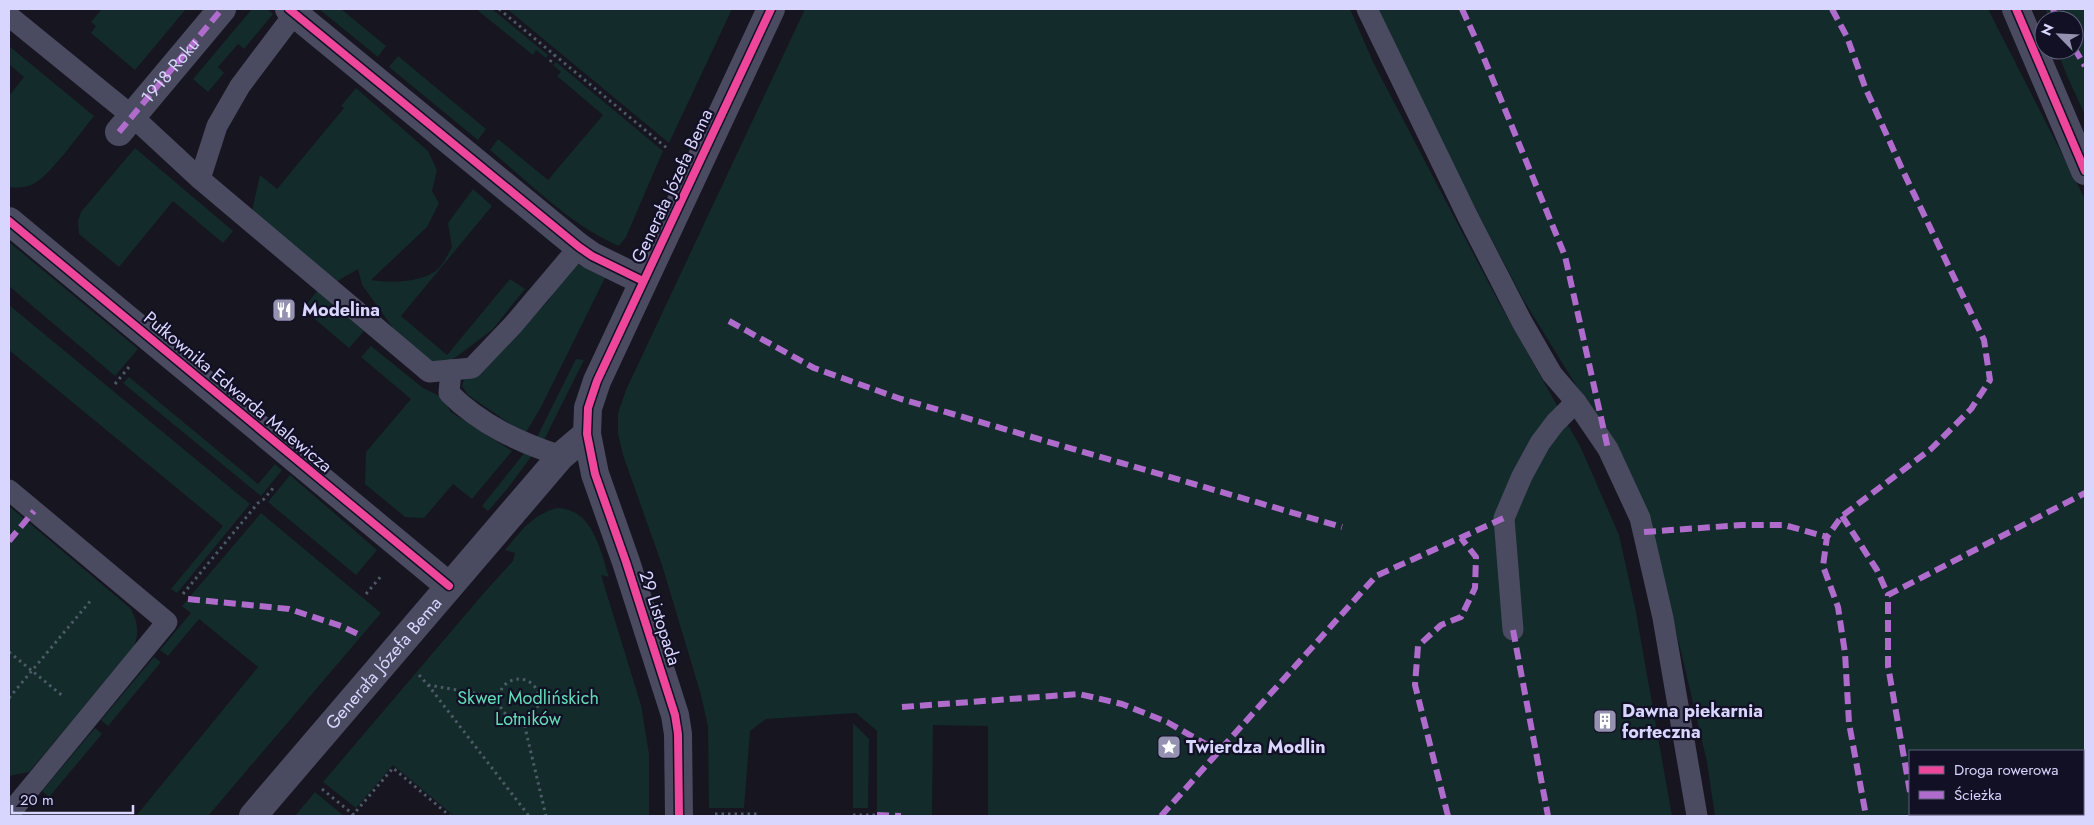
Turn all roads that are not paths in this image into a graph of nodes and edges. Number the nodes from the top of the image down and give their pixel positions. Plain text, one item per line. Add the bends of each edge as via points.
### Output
1 (222, 9) edge
2 (771, 9) edge
3 (1367, 9) edge
4 (2016, 9) edge
5 (292, 11) edge
6 (9, 16) edge
7 (126, 124) junction
8 (2085, 171) edge
9 (200, 179) junction
10 (9, 221) edge
11 (579, 247) junction
12 (643, 281) junction
13 (452, 370) junction
14 (1576, 402) junction
15 (587, 434) junction
16 (561, 456) junction
17 (9, 490) edge
18 (449, 586) junction
19 (1514, 630) dead end
20 (11, 808) edge
21 (253, 816) edge
22 (679, 816) edge
23 (1697, 816) edge

1 - 7 street, 1918 Roku
2 - 12 street, Generała Józefa Bema
3 - 14 lane via 1522,322 1552,374
4 - 8 street
5 - 9 lane via 240,86 217,126
5 - 11 street
6 - 7 lane
7 - 9 lane
9 - 13 lane via 428,372
10 - 18 street, Pułkownika Edwarda Malewicza
11 - 12 street
11 - 13 lane via 514,325 472,368
12 - 15 street, Generała Józefa Bema via 597,381 588,408
13 - 16 lane via 449,393 464,408 524,444
14 - 19 lane via 1540,443 1504,518
14 - 23 lane via 1608,448 1640,518 1663,618
15 - 16 street, Generała Józefa Bema
15 - 22 street, 29 Listopada via 595,474 675,715
16 - 18 street, Generała Józefa Bema
17 - 20 lane via 168,622
18 - 21 street, Generała Józefa Bema

